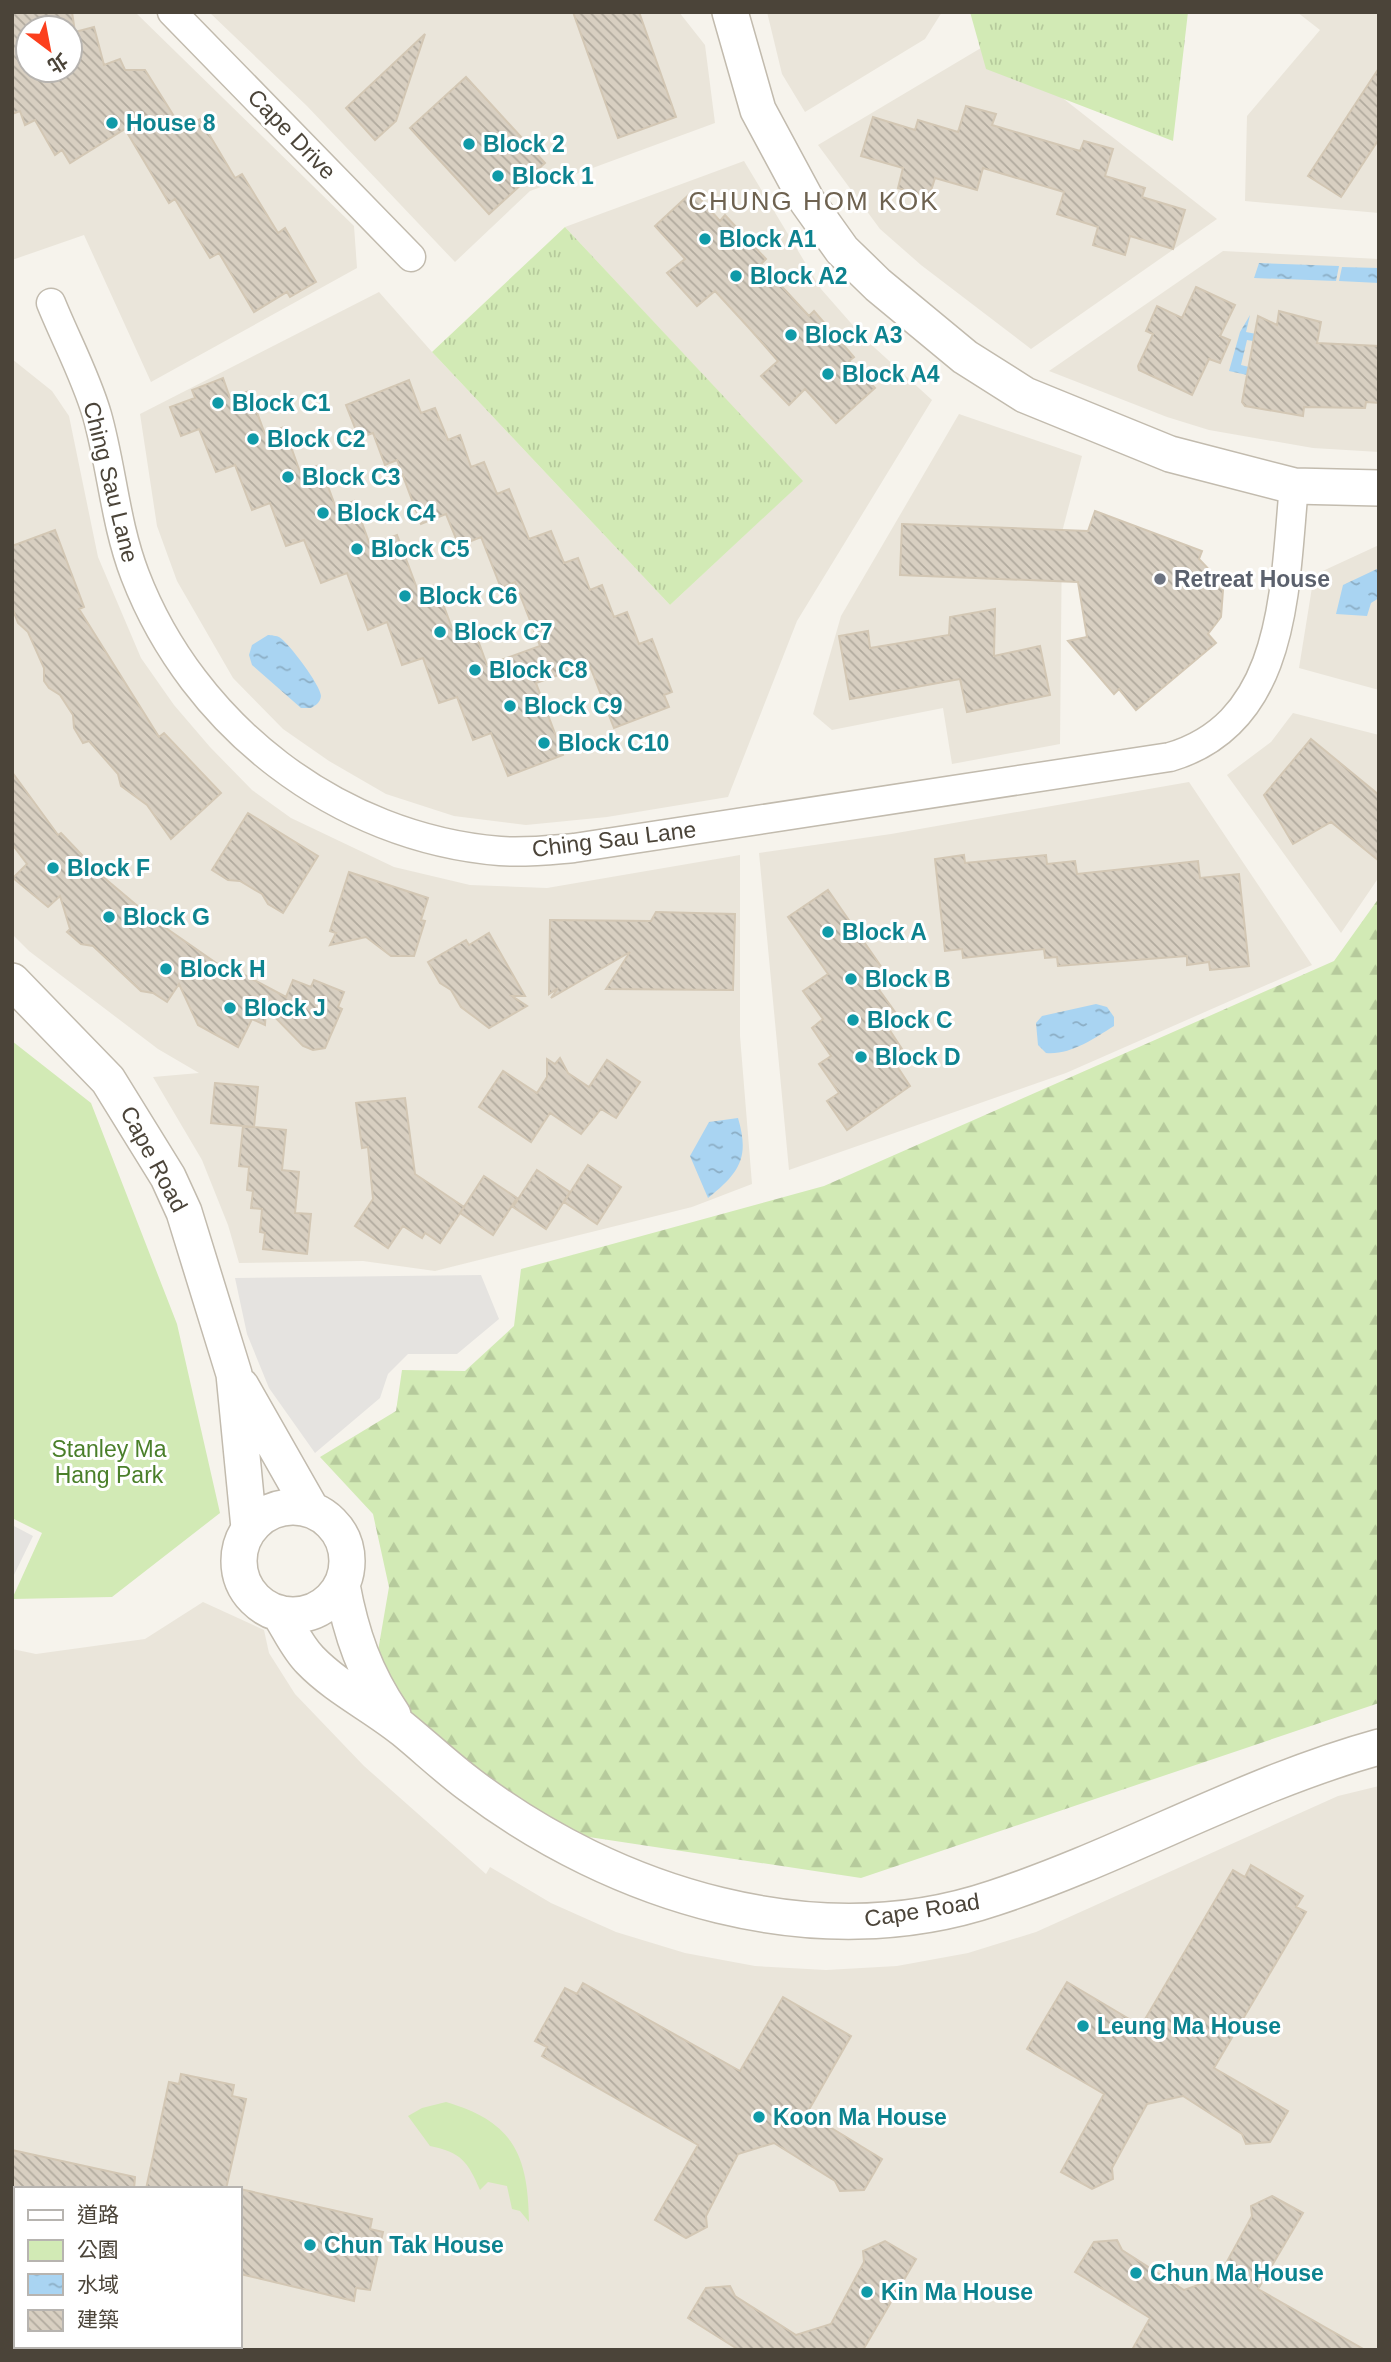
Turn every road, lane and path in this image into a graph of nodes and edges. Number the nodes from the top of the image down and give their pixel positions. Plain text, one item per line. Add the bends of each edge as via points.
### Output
1 (172, 12) edge
2 (730, 12) edge
3 (411, 257) dead end
4 (51, 303) dead end
5 (1294, 486) junction
6 (1379, 488) edge
7 (12, 981) edge
8 (234, 1374) junction
9 (311, 1509) junction
10 (249, 1528) junction
11 (342, 1585) junction
12 (279, 1613) junction
13 (404, 1729) junction
14 (1379, 1747) edge

1 - 3 street, Cape Drive
2 - 5 street via 758,110 807,201 842,250 878,285 965,357 1026,395 1170,454
4 - 5 street, Ching Sau Lane via 97,415 116,512 135,577 164,636 201,691 257,749 326,797 392,828 469,848 574,848 1193,750 1230,723 1263,675 1273,649 1280,623
5 - 6 street
7 - 8 street, Cape Road via 108,1080 168,1177 184,1212
8 - 9 street, Cape Road
8 - 10 street, Cape Road
9 - 10 street via 277,1508
9 - 11 street, Cape Road via 340,1532 347,1567
10 - 12 street, Cape Road via 238,1560 240,1577 262,1606
11 - 12 street via 315,1611
11 - 13 street, Cape Road via 360,1659 374,1688
12 - 13 street, Cape Road via 307,1658
13 - 14 street, Cape Road via 495,1804 594,1862 710,1903 797,1919 852,1921 898,1919 991,1899 1287,1775

